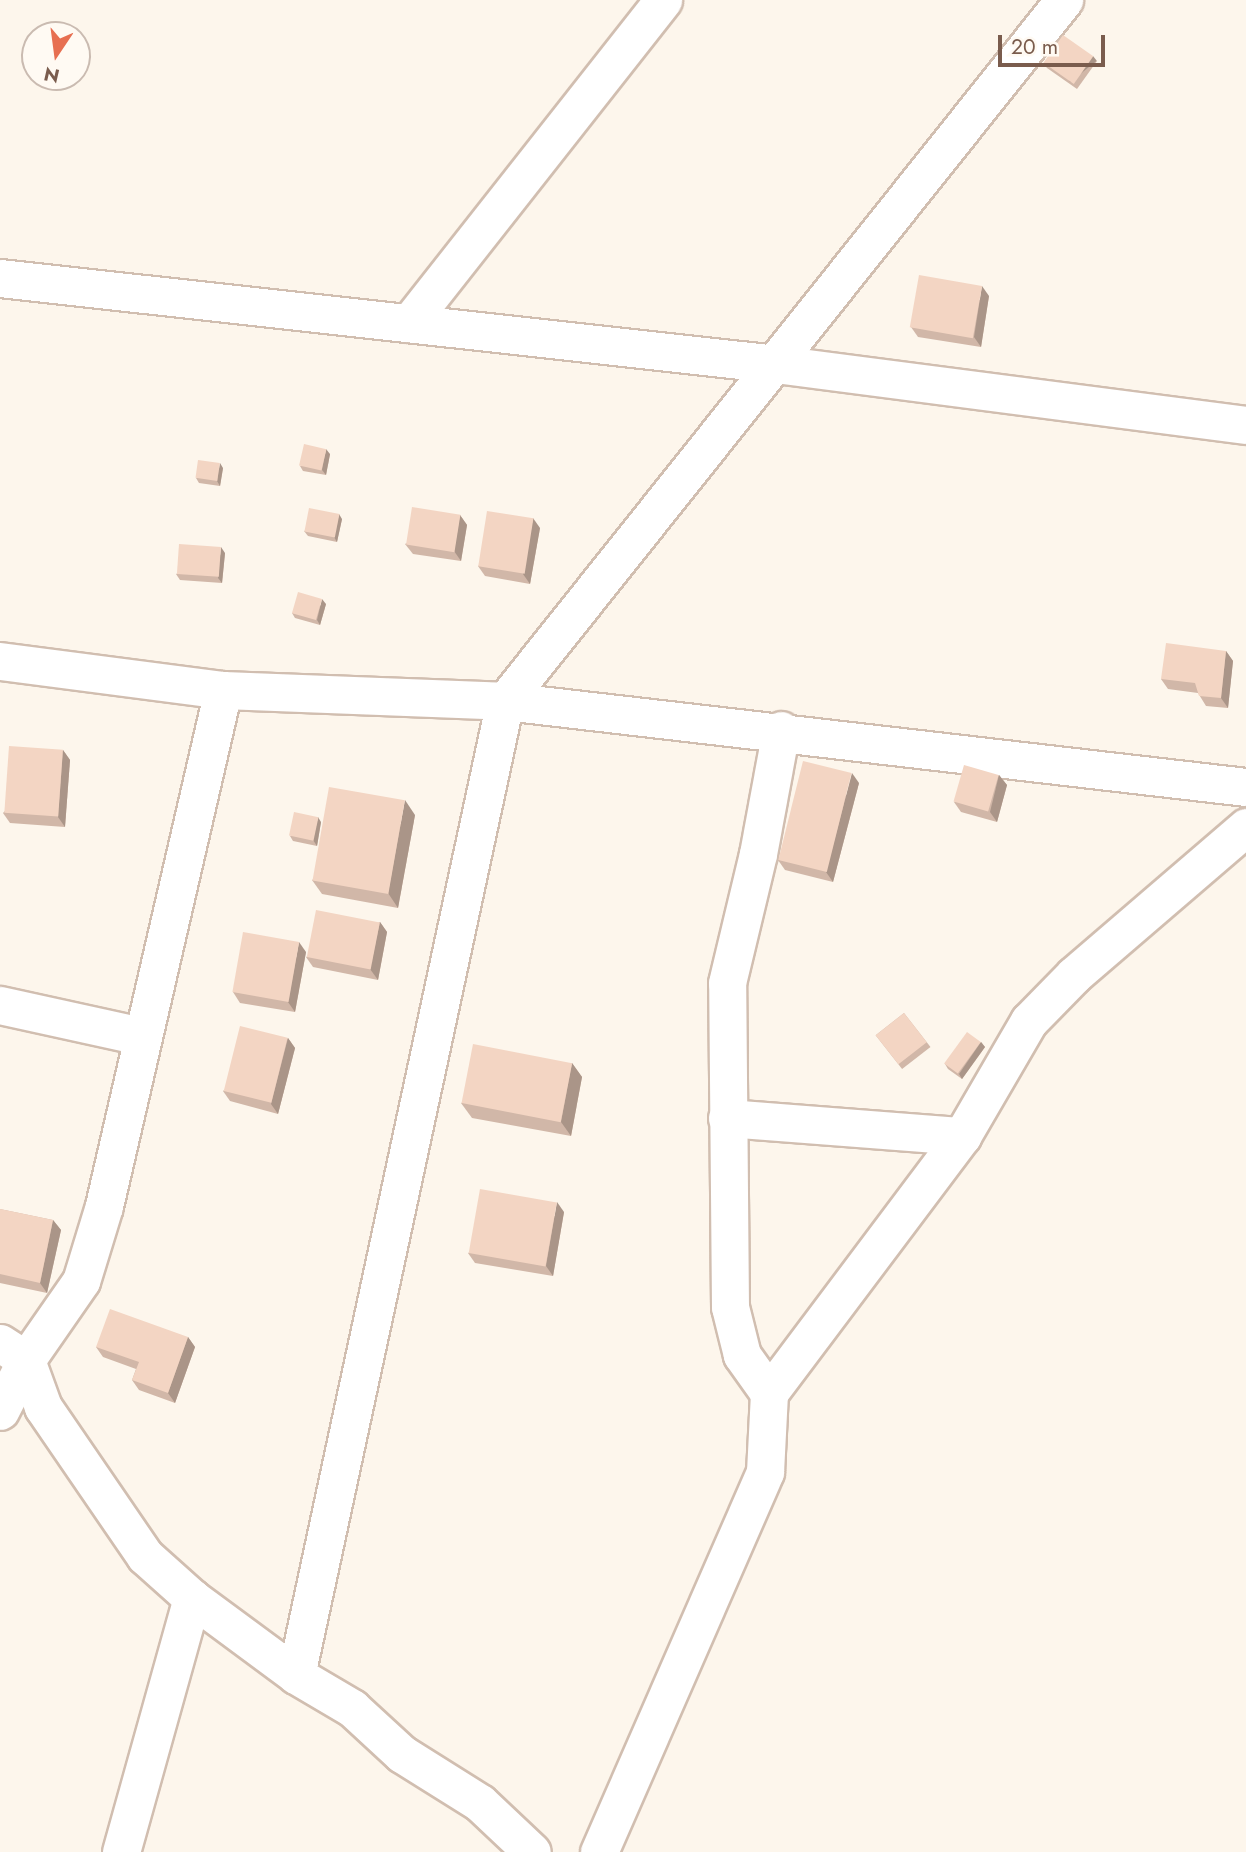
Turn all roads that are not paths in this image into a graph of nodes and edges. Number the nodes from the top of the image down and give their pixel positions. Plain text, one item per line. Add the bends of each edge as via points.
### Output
1 (663, 0) edge
2 (1064, 0) edge
3 (0, 278) edge
4 (409, 323) junction
5 (776, 364) junction
6 (1246, 425) edge
7 (0, 661) edge
8 (223, 690) junction
9 (505, 701) junction
10 (781, 730) junction
11 (1246, 787) edge
12 (1246, 827) edge
13 (0, 1005) edge
14 (141, 1036) junction
15 (727, 1118) junction
16 (962, 1136) junction
17 (13, 1352) edge
18 (769, 1393) junction
19 (0, 1411) edge
20 (192, 1598) junction
21 (296, 1675) junction
22 (121, 1852) edge
23 (532, 1852) edge
24 (599, 1852) edge

1 - 4 street
2 - 5 street
3 - 4 street
4 - 5 street
5 - 6 street
5 - 9 street
7 - 8 street
8 - 9 street
8 - 14 street
9 - 10 street
9 - 21 street
10 - 11 street
10 - 15 street via 727,983
12 - 16 street via 1073,975 1029,1021
13 - 14 street
14 - 17 street via 104,1206 81,1280
15 - 16 street
15 - 18 street via 730,1307 742,1355
16 - 18 street
17 - 19 street
17 - 20 street via 43,1407 145,1556
18 - 24 street via 765,1472
20 - 21 street
20 - 22 street
21 - 23 street via 352,1708 402,1754 480,1804

